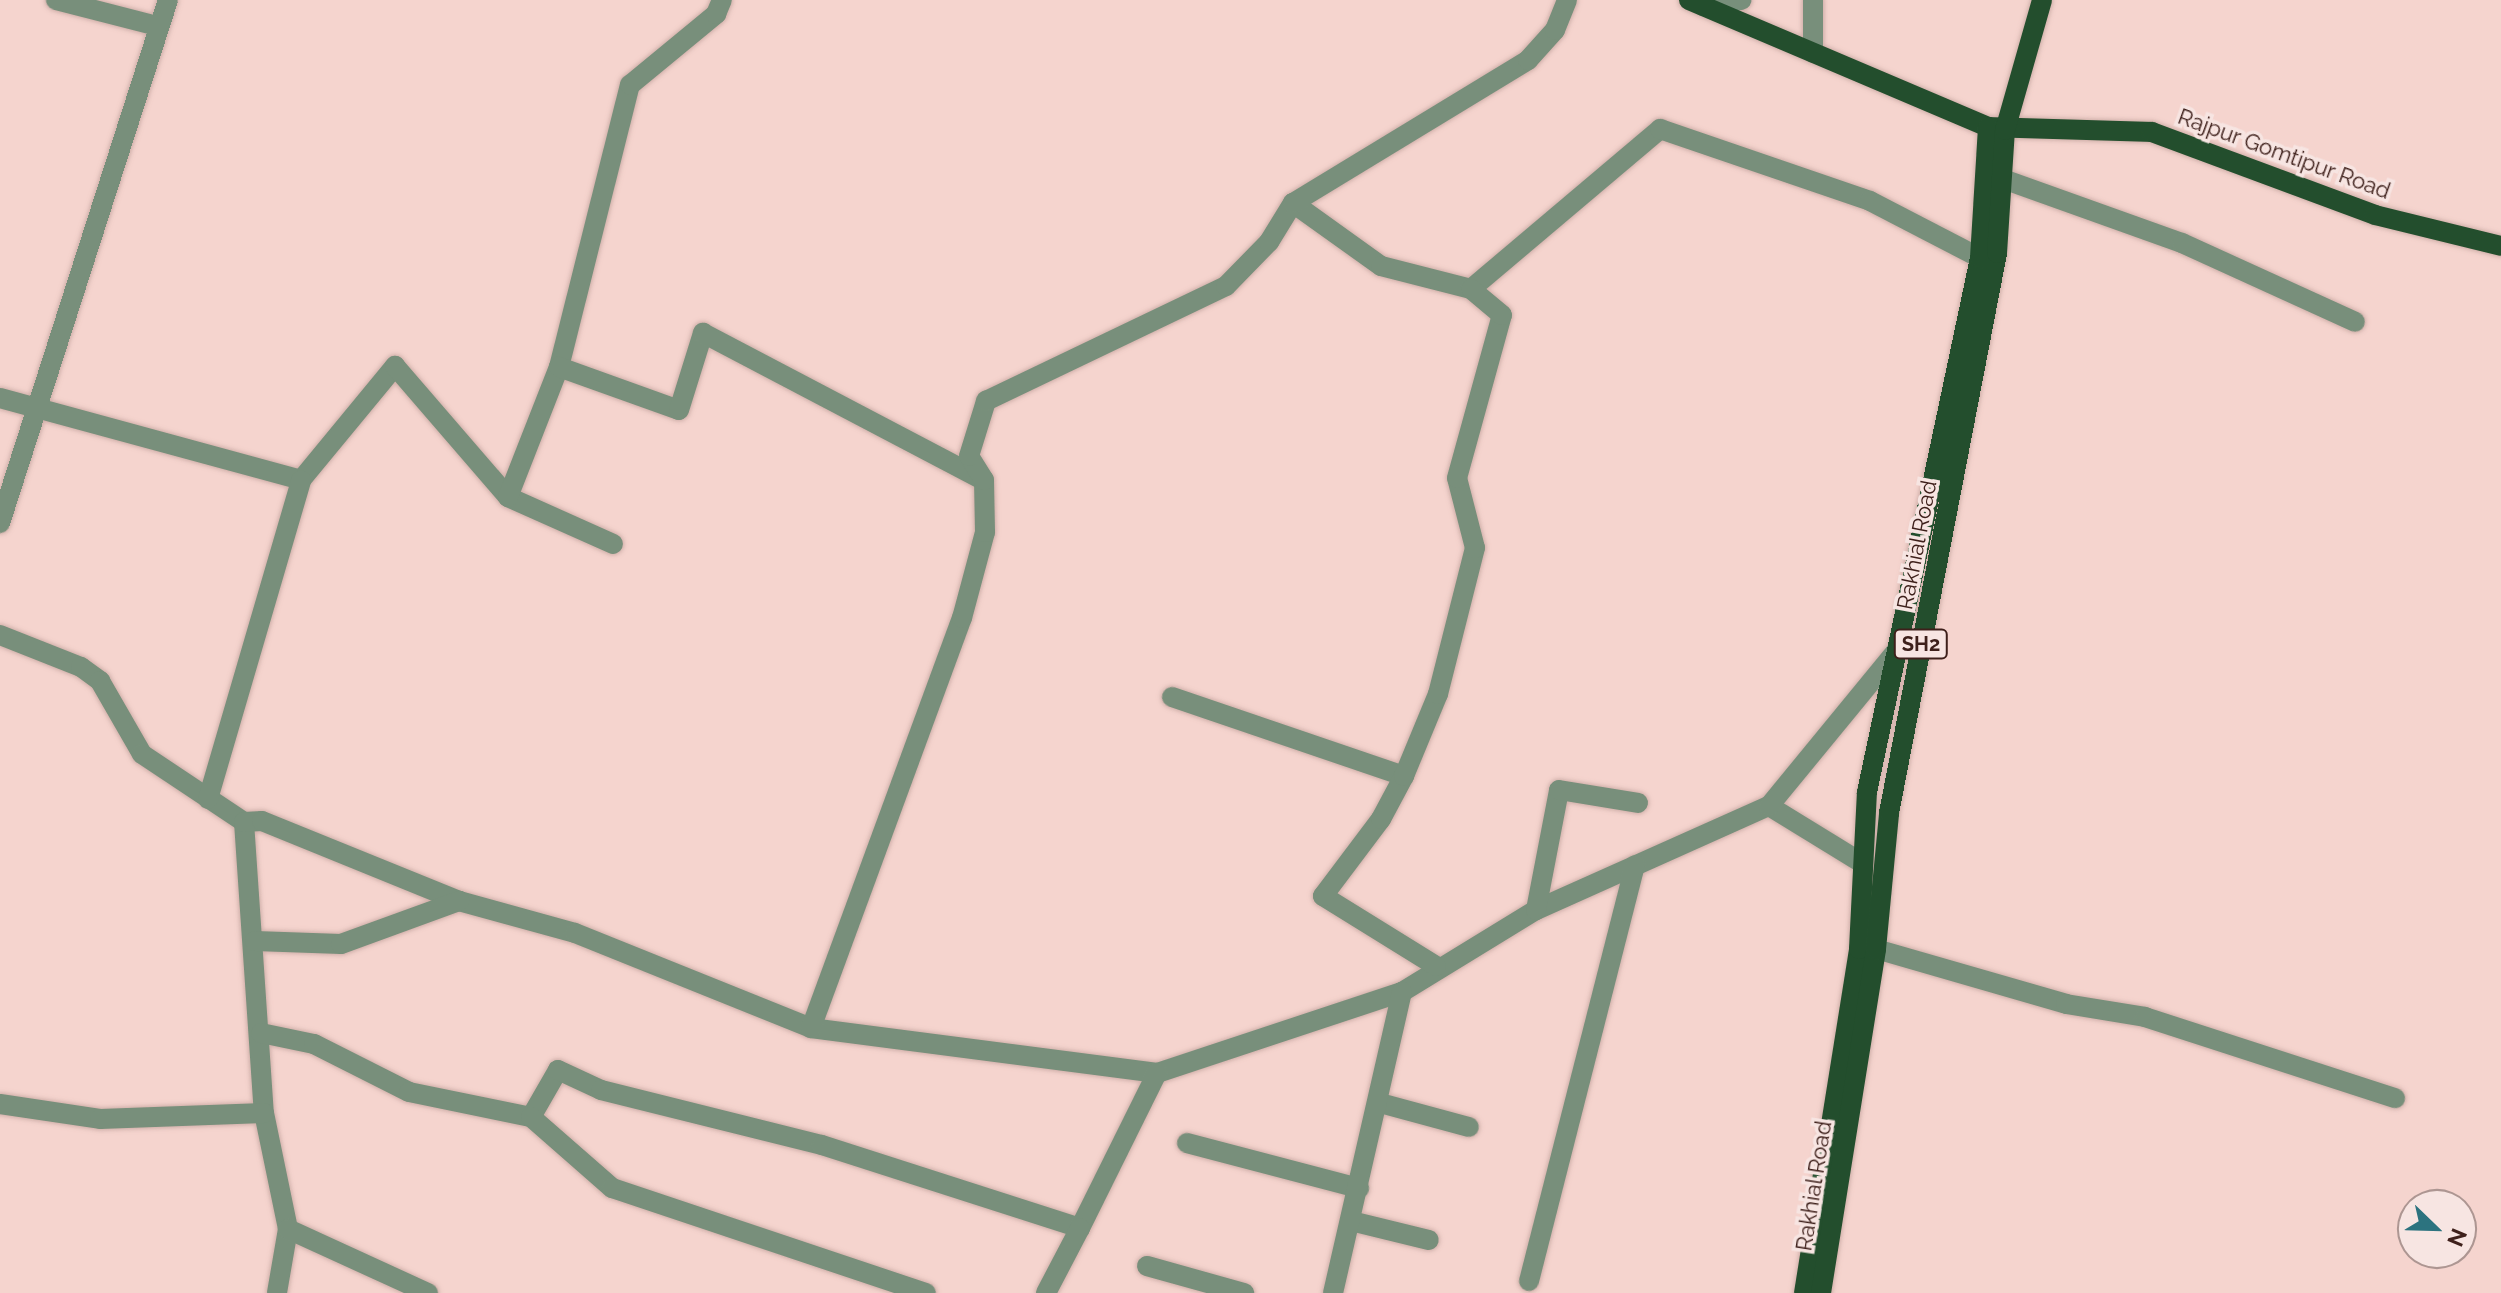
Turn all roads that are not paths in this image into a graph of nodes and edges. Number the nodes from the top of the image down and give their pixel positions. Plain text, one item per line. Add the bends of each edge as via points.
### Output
1 (56, 0) edge
2 (168, 0) edge
3 (722, 0) edge
4 (1567, 0) edge
5 (1742, 0) edge
6 (1813, 0) edge
7 (2042, 0) edge
8 (1696, 3) edge
9 (157, 26) junction
10 (1813, 53) junction
11 (1996, 128) junction
12 (2003, 179) junction
13 (1293, 203) junction
14 (2501, 246) edge
15 (1980, 258) junction
16 (1471, 289) junction
17 (2355, 322) dead end
18 (559, 367) junction
19 (0, 398) edge
20 (37, 406) junction
21 (301, 480) junction
22 (984, 480) junction
23 (508, 497) junction
24 (0, 523) edge
25 (613, 544) dead end
26 (0, 635) edge
27 (1898, 649) junction
28 (1172, 697) dead end
29 (1404, 776) junction
30 (208, 799) junction
31 (1638, 803) dead end
32 (1769, 806) junction
33 (244, 822) junction
34 (1862, 863) junction
35 (1635, 865) junction
36 (459, 901) junction
37 (1536, 910) junction
38 (255, 941) junction
39 (1876, 949) junction
40 (1436, 966) junction
41 (1402, 992) junction
42 (811, 1028) junction
43 (261, 1033) junction
44 (1157, 1073) junction
45 (2395, 1098) dead end
46 (1380, 1103) junction
47 (0, 1104) edge
48 (264, 1113) junction
49 (531, 1117) junction
50 (1469, 1127) dead end
51 (1187, 1143) dead end
52 (1359, 1188) junction
53 (1351, 1221) junction
54 (1080, 1228) junction
55 (288, 1229) junction
56 (1429, 1240) dead end
57 (1147, 1266) dead end
58 (1529, 1281) dead end
59 (277, 1293) edge
60 (428, 1293) edge
61 (926, 1293) edge
62 (1046, 1293) edge
63 (1244, 1293) edge
64 (1333, 1293) edge
65 (1804, 1293) edge
66 (1821, 1293) edge

1 - 9 street
2 - 9 street
3 - 18 street via 716,14 630,85
4 - 13 street via 1555,30 1528,60
5 - 8 street
6 - 10 street
7 - 11 main road, Rakhial Road / SH2
8 - 10 main road, Rajpur Gomtipur Road
9 - 20 street
10 - 11 main road, Rajpur Gomtipur Road
11 - 12 main road, Rakhial Road / SH2
11 - 14 main road, Rajpur Gomtipur Road via 2152,132 2375,215
11 - 15 main road, Rakhial Road / SH2
12 - 17 street via 2182,243
12 - 39 main road, Rakhial Road / SH2 via 1997,253 1889,813
13 - 16 street via 1381,266
13 - 22 street via 1269,242 1226,286 986,401 969,456
15 - 16 street via 1870,201 1660,129
15 - 27 main road, Rakhial Road / SH2
16 - 29 street via 1502,315 1457,478 1475,548 1438,694
18 - 22 street via 679,410 703,333
18 - 23 street
19 - 20 street
20 - 21 street
20 - 24 street
21 - 23 street via 395,366
21 - 30 street
22 - 42 street via 985,532 962,618
23 - 25 street
26 - 30 street via 81,667 100,681 142,754
27 - 32 street
27 - 34 main road, Rakhial Road / SH2 via 1867,792
28 - 29 street
29 - 40 street via 1381,819 1323,896
30 - 33 street
31 - 37 street via 1559,790 1553,795
32 - 34 street
32 - 35 street
33 - 36 street via 262,821
33 - 38 street
34 - 65 main road, Rakhial Road / SH2 via 1859,949
35 - 37 street
35 - 58 street
36 - 38 street via 341,944
36 - 42 street via 575,933
37 - 40 street
38 - 43 street
39 - 45 street via 2066,1004 2145,1017
39 - 66 main road, Rakhial Road / SH2
40 - 41 street
41 - 44 street
41 - 46 street
42 - 44 street
43 - 48 street
43 - 49 street via 314,1044 409,1092
44 - 54 street
46 - 50 street
46 - 52 street
47 - 48 street via 100,1119
48 - 55 street
49 - 54 street via 558,1070 601,1090 822,1145
49 - 61 street via 612,1188
51 - 52 street
52 - 53 street
53 - 56 street
53 - 64 street
54 - 62 street
55 - 59 street
55 - 60 street
57 - 63 street

